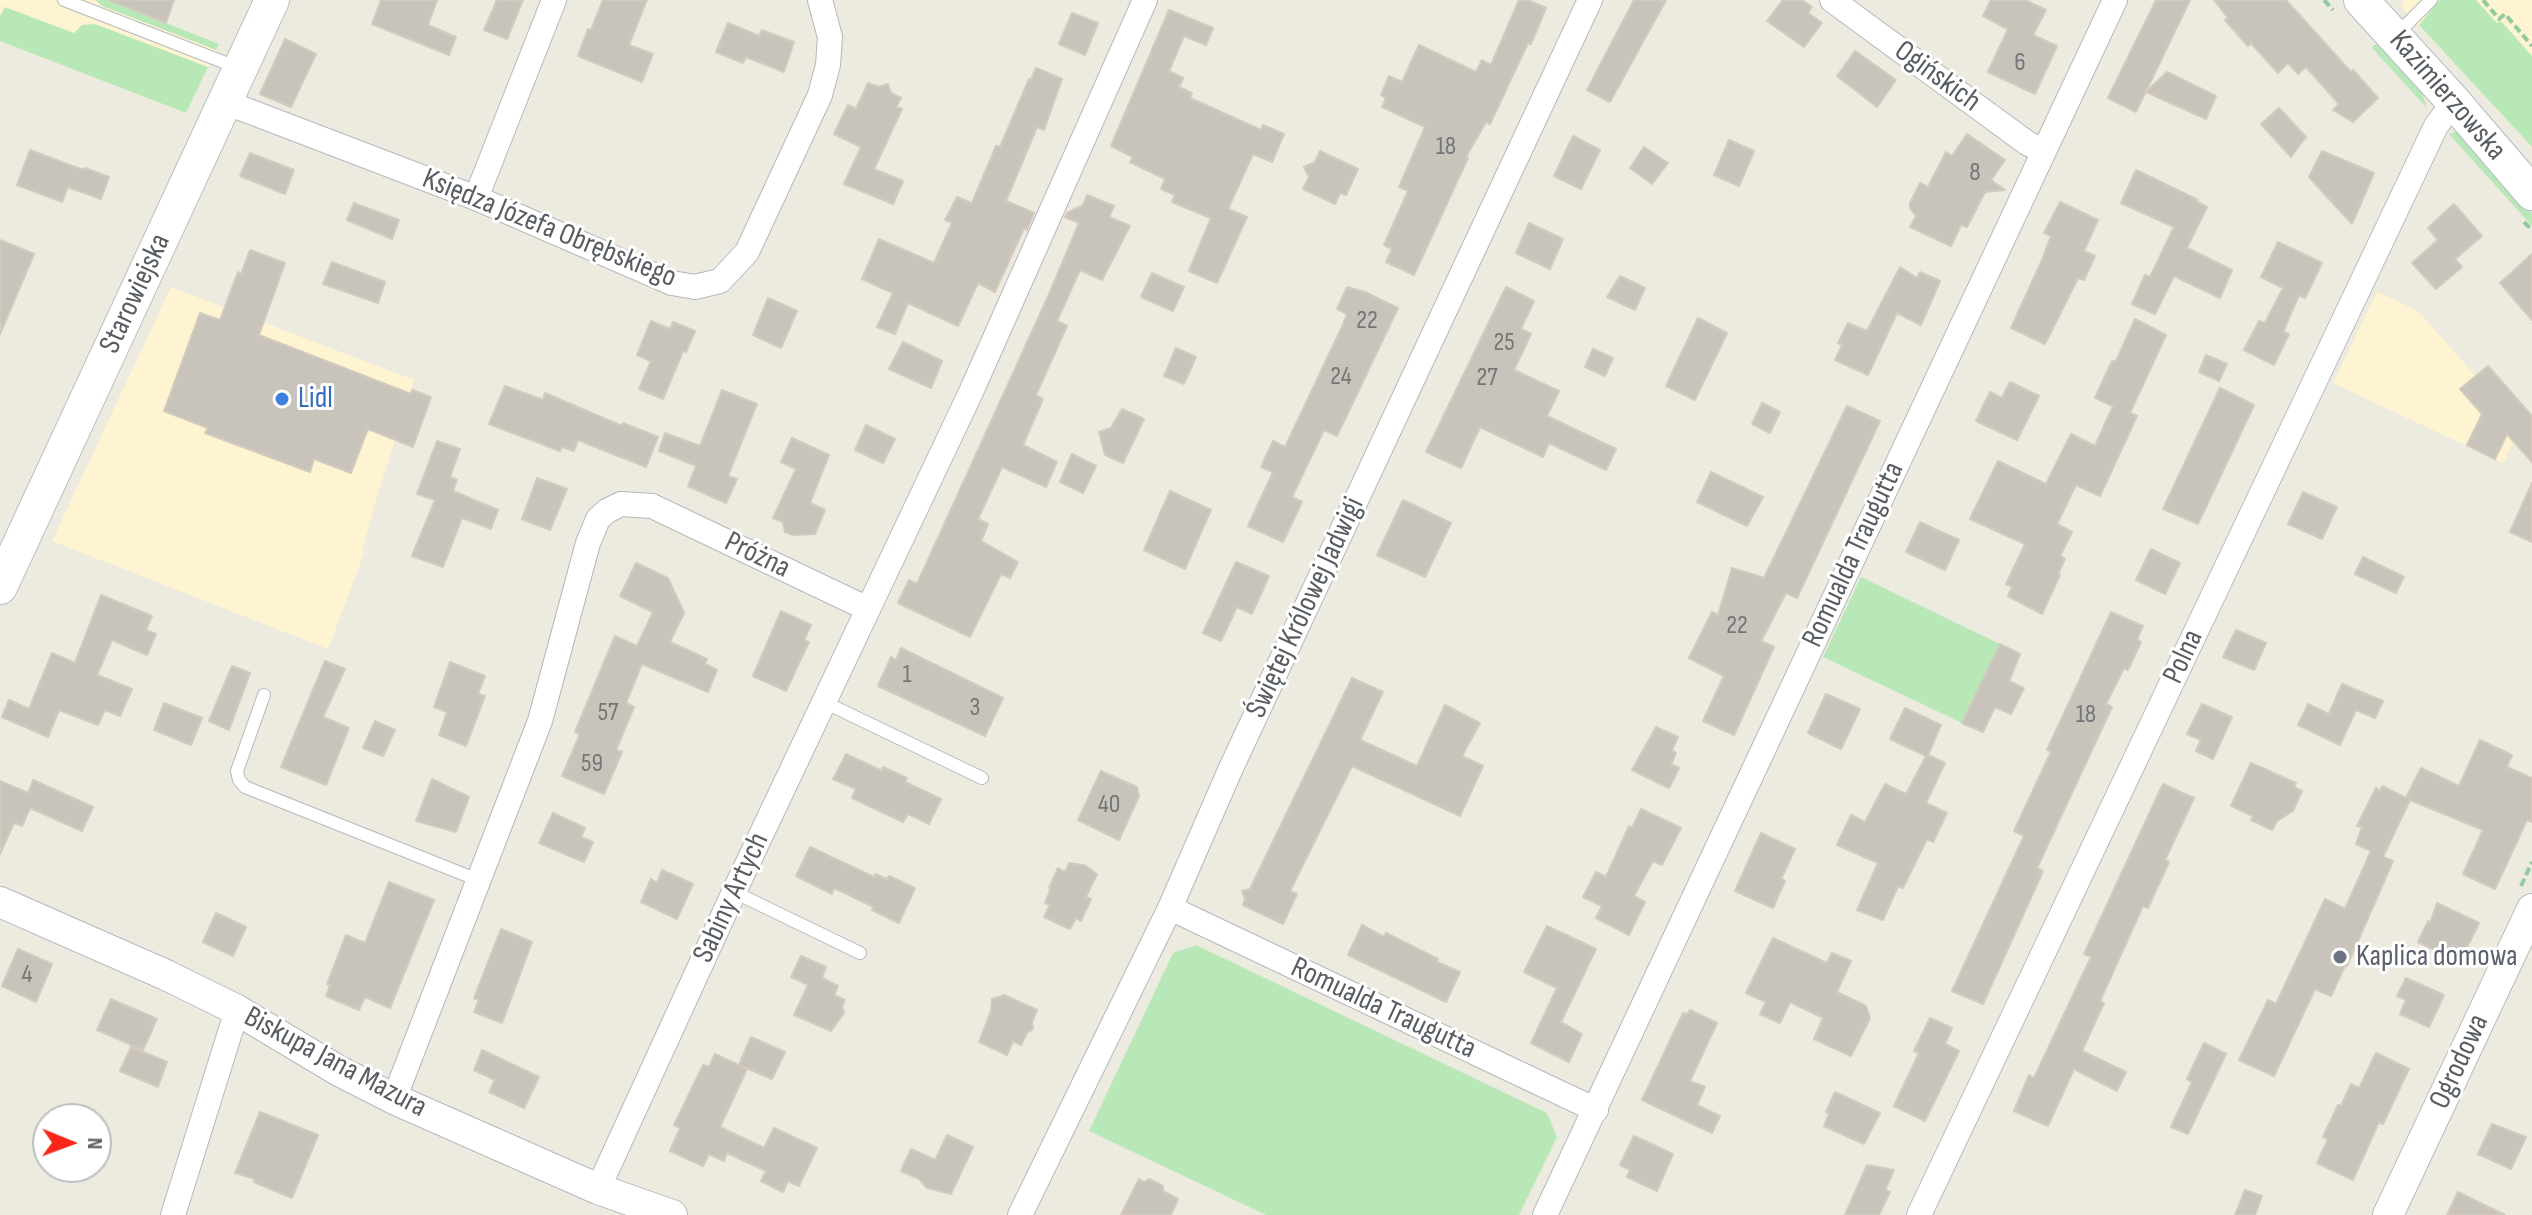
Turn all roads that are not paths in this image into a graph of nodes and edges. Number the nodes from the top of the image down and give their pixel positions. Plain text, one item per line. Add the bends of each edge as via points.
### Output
1 (272, 0) edge
2 (554, 0) edge
3 (820, 0) edge
4 (1145, 0) edge
5 (1590, 0) edge
6 (1832, 0) edge
7 (2115, 0) edge
8 (2361, 0) edge
9 (2431, 0) edge
10 (71, 1) edge
11 (2395, 36) junction
12 (240, 68) junction
13 (225, 102) junction
14 (2454, 102) junction
15 (2042, 151) junction
16 (2529, 182) edge
17 (476, 198) junction
18 (0, 587) edge
19 (868, 609) junction
20 (264, 695) dead end
21 (824, 702) junction
22 (982, 778) dead end
23 (478, 880) junction
24 (734, 892) junction
25 (0, 902) edge
26 (1170, 908) junction
27 (2532, 909) edge
28 (860, 953) dead end
29 (237, 1010) junction
30 (394, 1099) junction
31 (1596, 1110) junction
32 (598, 1189) junction
33 (173, 1215) edge
34 (672, 1215) edge
35 (1020, 1215) edge
36 (1545, 1215) edge
37 (1919, 1215) edge
38 (2388, 1215) edge

1 - 12 main road, Starowiejska
2 - 17 street
3 - 17 street, Księdza Józefa Obrębskiego via 830,37 820,95 747,252 720,281 695,287 672,283
4 - 19 street
5 - 26 street, Świętej Królowej Jadwigi
6 - 15 street, Ogińskich
7 - 15 street, Romualda Traugutta
8 - 11 main road, Kazimierzowska
9 - 11 lane
10 - 12 lane
11 - 14 main road, Kazimierzowska
12 - 13 main road, Starowiejska
13 - 17 street, Księdza Józefa Obrębskiego
13 - 18 main road, Starowiejska
14 - 16 main road, Kazimierzowska
14 - 37 street, Polna via 2436,126
15 - 31 street, Romualda Traugutta
19 - 21 street, Sabiny Artych
19 - 23 street, Próżna via 652,506 621,504 607,511 588,543 540,721
20 - 23 lane via 237,771 245,787
21 - 22 lane
21 - 24 street, Sabiny Artych
23 - 30 street, Próżna
24 - 28 lane
24 - 32 street, Sabiny Artych
25 - 29 street, Biskupa Jana Mazura
26 - 31 street, Romualda Traugutta
26 - 35 street, Świętej Królowej Jadwigi
27 - 38 street, Ogrodowa
29 - 30 street, Biskupa Jana Mazura
29 - 33 street
30 - 32 street, Biskupa Jana Mazura
31 - 36 street, Romualda Traugutta
32 - 34 street, Biskupa Jana Mazura

